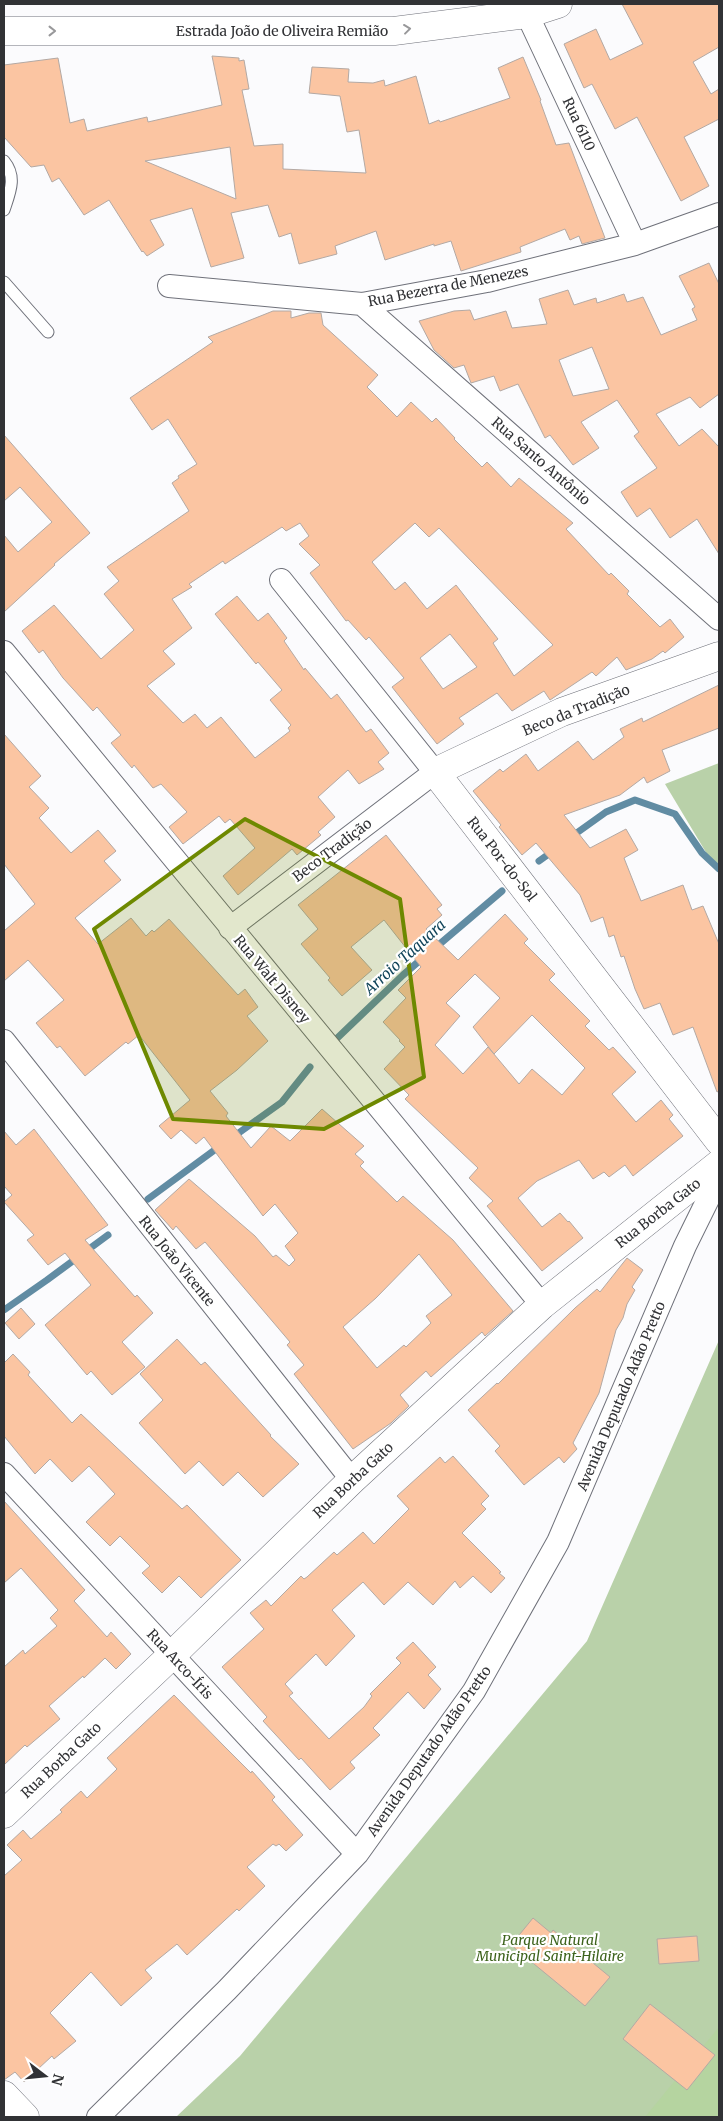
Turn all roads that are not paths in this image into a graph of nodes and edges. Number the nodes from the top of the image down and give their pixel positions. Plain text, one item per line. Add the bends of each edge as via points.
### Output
1 (558, 4) edge
2 (526, 9) edge
3 (4, 31) edge
4 (4, 161) edge
5 (4, 210) edge
6 (719, 214) edge
7 (635, 244) junction
8 (4, 282) edge
9 (169, 286) dead end
10 (362, 304) junction
11 (48, 332) dead end
12 (282, 580) dead end
13 (719, 619) edge
14 (4, 652) edge
15 (719, 656) edge
16 (435, 772) junction
17 (230, 928) junction
18 (4, 1041) edge
19 (719, 1141) edge
20 (719, 1164) edge
21 (719, 1177) edge
22 (542, 1305) junction
23 (4, 1476) edge
24 (352, 1480) junction
25 (172, 1655) junction
26 (4, 1814) edge
27 (357, 1854) junction
28 (4, 2095) edge
29 (25, 2117) edge
30 (98, 2117) edge

1 - 2 street, Estrada João de Oliveira Remião
3 -> 2 street, Estrada João de Oliveira Remião via 394,31
2 - 7 street, Rua 6110
4 - 5 lane via 11,169 12,187
6 - 7 street, Rua Bezerra de Menezes
7 - 10 street, Rua Bezerra de Menezes via 487,281
8 - 11 lane
9 - 10 street, Rua Bezerra de Menezes
10 - 13 street, Rua Santo Antônio
12 - 16 street, Rua Por-do-Sol
14 - 17 street, Rua Walt Disney
15 - 16 street, Beco da Tradição via 562,712
16 - 17 street, Beco Tradição
16 - 19 street, Rua Por-do-Sol
17 - 22 street, Rua Walt Disney
18 - 24 street, Rua João Vicente
20 - 22 street, Rua Borba Gato
21 - 27 street, Avenida Deputado Adão Pretto via 558,1542 474,1691
22 - 24 street, Rua Borba Gato
23 - 25 street, Rua Arco-Íris
24 - 25 street, Rua Borba Gato
25 - 26 street, Rua Borba Gato
25 - 27 street, Rua Arco-Íris
27 - 30 street, Avenida Deputado Adão Pretto via 227,1990
28 - 29 street

